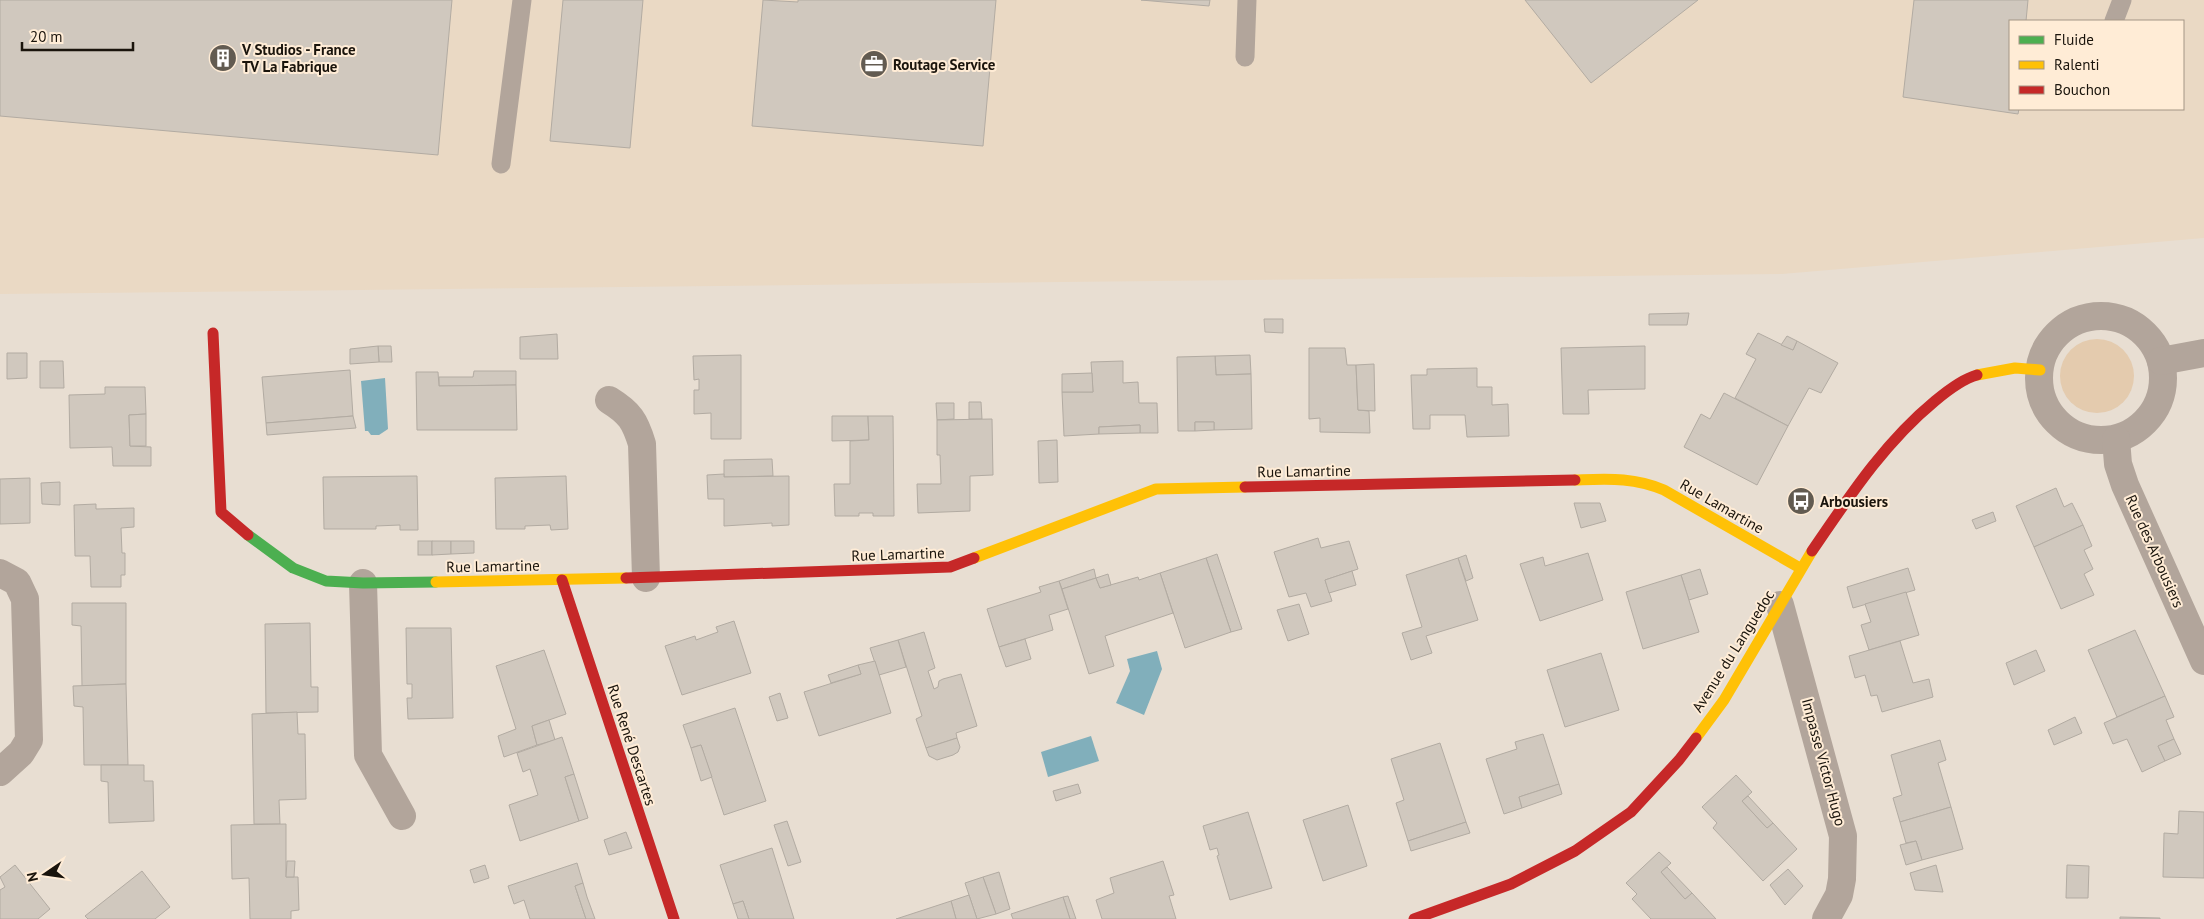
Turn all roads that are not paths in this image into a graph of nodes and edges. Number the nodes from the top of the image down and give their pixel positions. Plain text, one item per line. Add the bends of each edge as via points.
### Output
1 (522, 0) edge
2 (1247, 0) edge
3 (2122, 0) edge
4 (2114, 20) edge
5 (1245, 58) dead end
6 (501, 164) dead end
7 (213, 333) dead end
8 (2204, 353) edge
9 (2161, 361) junction
10 (2040, 370) junction
11 (609, 400) dead end
12 (2116, 439) junction
13 (1800, 568) junction
14 (0, 573) edge
15 (646, 578) junction
16 (562, 580) junction
17 (363, 582) junction
18 (1780, 605) junction
19 (2204, 661) edge
20 (0, 772) edge
21 (402, 816) dead end
22 (674, 919) edge
23 (1414, 919) edge
24 (1826, 919) edge

1 - 6 lane
2 - 5 lane
3 - 4 lane
7 - 17 street, Rue Lamartine via 221,512 286,564 322,581
8 - 9 street
9 - 10 street via 2155,346 2132,324 2112,317 2091,317 2070,325 2055,337
9 - 12 street via 2164,376 2160,398 2152,415 2136,430
10 - 12 street via 2042,398 2063,427 2078,436 2095,440
10 - 13 street, Avenue du Languedoc via 2015,368 1972,376 1947,391 1913,419 1867,472
11 - 15 street via 625,410 636,424 642,444
12 - 19 street, Rue des Arbousiers via 2118,464 2125,485
13 - 15 street, Rue Lamartine via 1664,490 1626,479 1156,489 950,567
13 - 18 street, Avenue du Languedoc
14 - 20 street via 17,582 25,599 28,740 21,753
15 - 16 street, Rue Lamartine
16 - 17 street, Rue Lamartine
16 - 22 street, Rue René Descartes
17 - 21 street via 368,755
18 - 23 street, Avenue du Languedoc via 1724,700 1679,760 1631,812 1575,851 1512,884
18 - 24 street, Impasse Victor Hugo via 1843,836 1839,895

